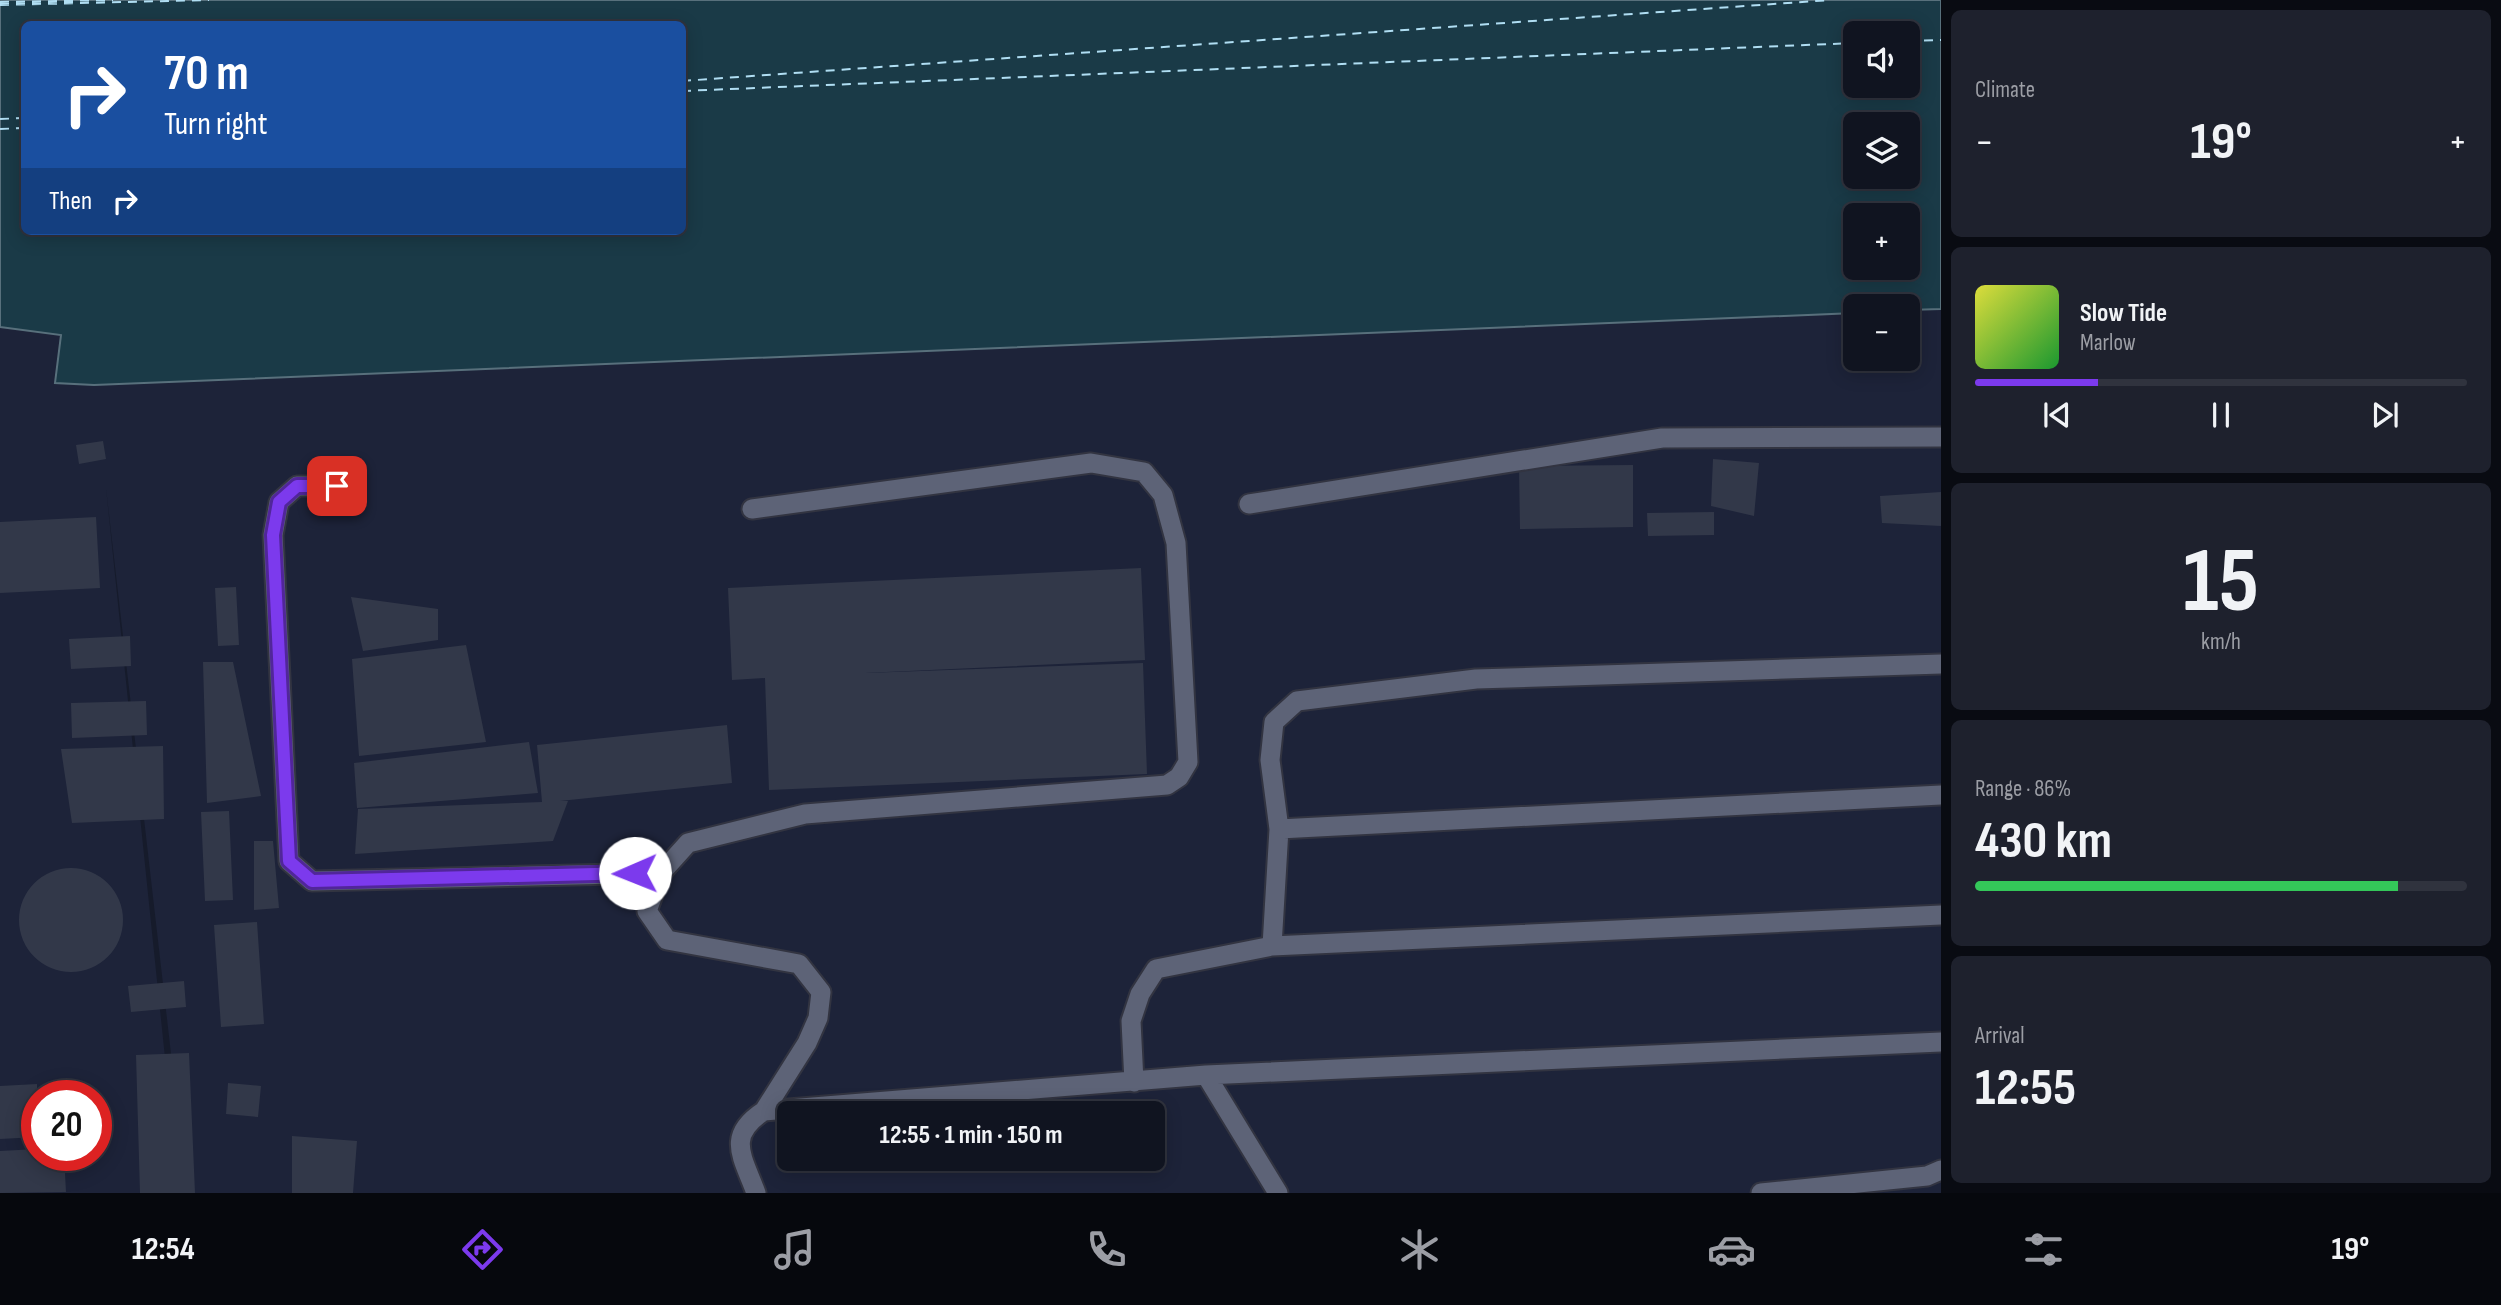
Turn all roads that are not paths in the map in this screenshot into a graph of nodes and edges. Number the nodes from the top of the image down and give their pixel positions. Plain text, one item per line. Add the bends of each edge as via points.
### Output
1 (1941, 438) edge
2 (337, 486) dead end
3 (1249, 504) dead end
4 (752, 509) dead end
5 (1941, 664) edge
6 (1941, 795) edge
7 (1279, 829) junction
8 (662, 873) junction
9 (1941, 915) edge
10 (1272, 946) junction
11 (1941, 1042) edge
12 (1206, 1075) junction
13 (1134, 1082) junction
14 (764, 1111) junction
15 (1941, 1170) edge
16 (756, 1193) edge
17 (1278, 1193) edge
18 (1761, 1193) edge

1 - 3 lane via 1662,438
2 - 8 lane via 297,486 279,502 273,535 289,861 312,881
4 - 8 lane via 1091,463 1144,472 1163,495 1177,543 1188,762 1180,778 1167,785 805,814 688,843
5 - 7 lane via 1476,679 1297,701 1274,722 1270,760
6 - 7 lane
7 - 10 lane
8 - 14 lane via 647,911 667,940 799,964 821,992 818,1018 807,1043
9 - 10 lane
10 - 13 lane via 1156,969 1140,994 1131,1021
11 - 12 lane
12 - 13 lane
12 - 17 lane
13 - 14 lane
14 - 16 lane via 741,1132 740,1148
15 - 18 lane via 1927,1176

